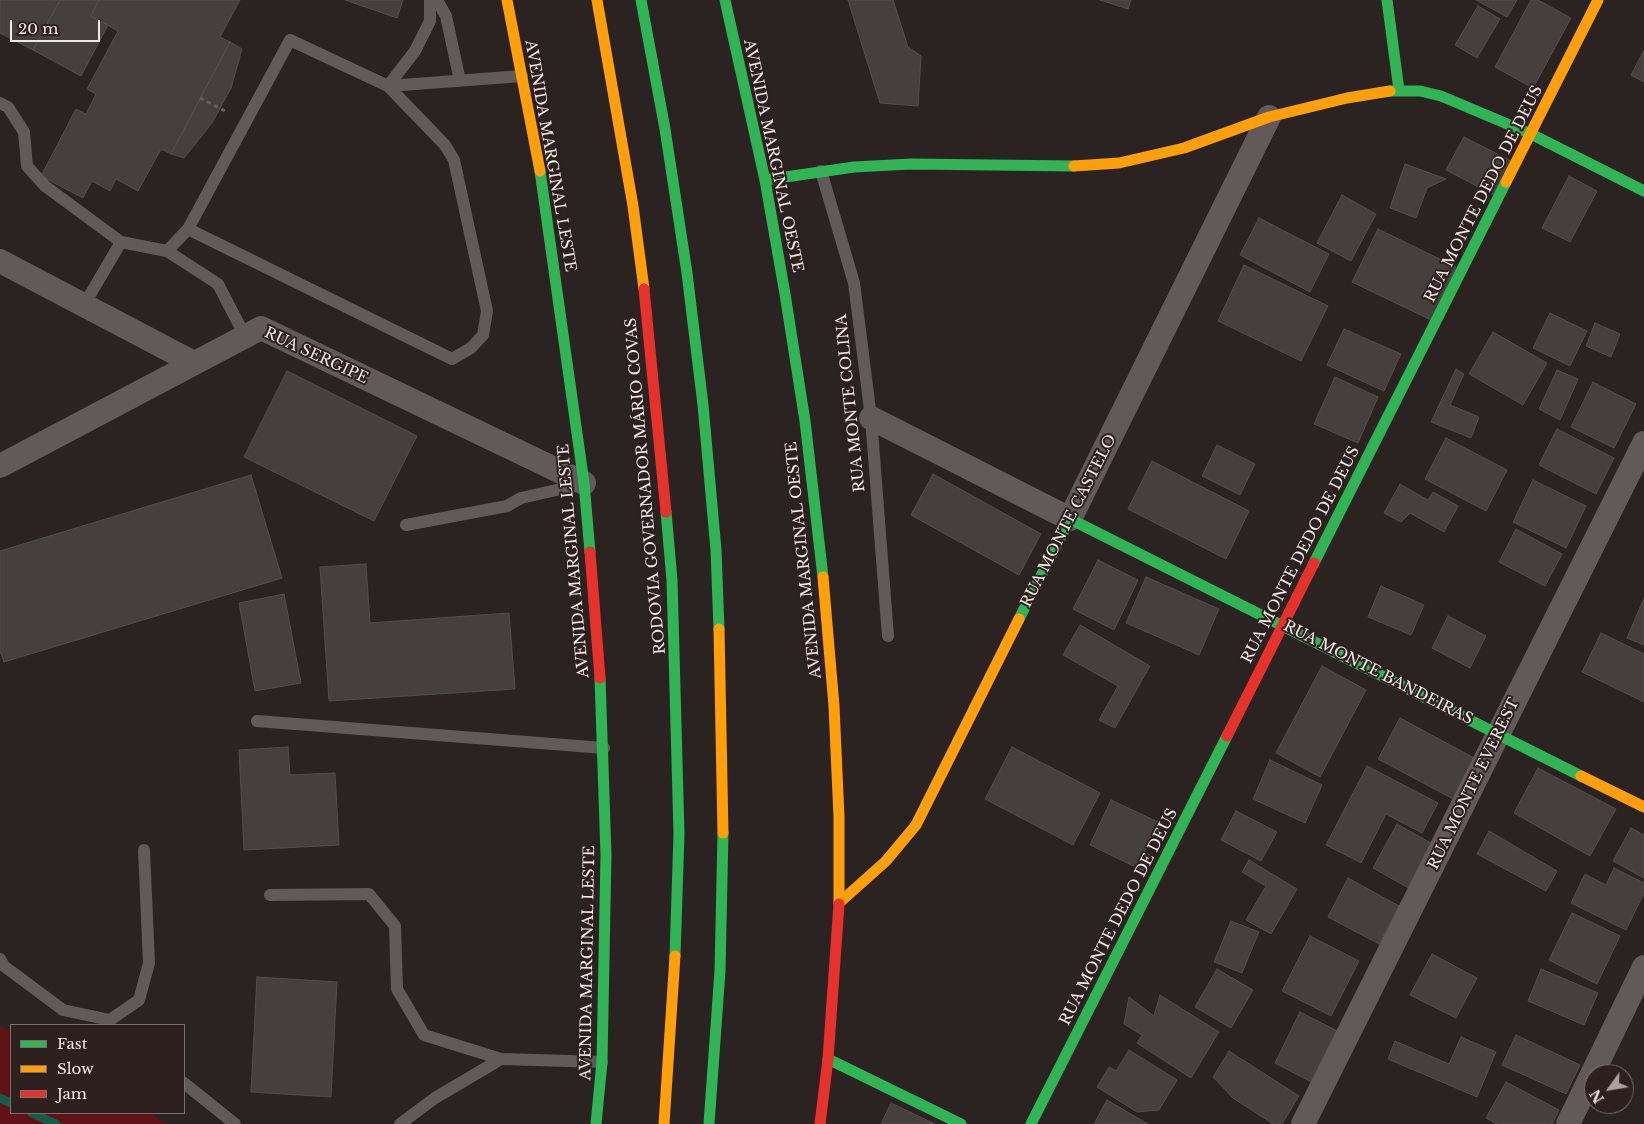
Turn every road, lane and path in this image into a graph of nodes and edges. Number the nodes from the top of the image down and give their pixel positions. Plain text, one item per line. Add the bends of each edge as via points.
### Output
1 (430, 0) edge
2 (437, 0) edge
3 (507, 0) edge
4 (597, 0) edge
5 (641, 0) edge
6 (725, 0) edge
7 (1387, 0) edge
8 (1598, 0) edge
9 (522, 76) junction
10 (460, 81) junction
11 (388, 86) junction
12 (1399, 90) junction
13 (200, 98) dead end
14 (0, 103) edge
15 (230, 114) dead end
16 (1269, 117) junction
17 (1531, 134) junction
18 (821, 171) junction
19 (765, 180) junction
20 (1644, 191) edge
21 (188, 229) junction
22 (121, 242) junction
23 (167, 251) junction
24 (0, 261) edge
25 (84, 306) junction
26 (246, 336) junction
27 (194, 364) junction
28 (871, 418) junction
29 (1644, 443) edge
30 (0, 466) edge
31 (584, 483) junction
32 (1070, 519) junction
33 (406, 525) dead end
34 (1283, 625) junction
35 (888, 636) dead end
36 (257, 721) dead end
37 (1498, 734) junction
38 (604, 748) junction
39 (1644, 807) edge
40 (144, 850) dead end
41 (270, 894) dead end
42 (839, 903) junction
43 (0, 959) edge
44 (1644, 967) edge
45 (113, 1023) edge
46 (501, 1059) junction
47 (828, 1059) junction
48 (602, 1062) junction
49 (185, 1084) edge
50 (235, 1124) edge
51 (400, 1124) edge
52 (596, 1124) edge
53 (664, 1124) edge
54 (710, 1124) edge
55 (820, 1124) edge
56 (961, 1124) edge
57 (1031, 1124) edge
58 (1303, 1124) edge
59 (1568, 1124) edge

1 - 11 lane via 430,21 415,51
2 - 10 lane via 446,16
3 - 9 main road, AVENIDA MARGINAL LESTE
4 - 53 main road, RODOVIA GOVERNADOR MÁRIO COVAS via 634,206 672,580 679,834 675,972
5 - 54 main road via 687,273 716,550 723,819 720,971
6 - 19 main road, AVENIDA MARGINAL OESTE
7 - 12 main road
8 - 17 main road, RUA MONTE DEDO DE DEUS
9 - 10 lane
9 - 31 main road, AVENIDA MARGINAL LESTE via 551,239
10 - 11 lane
11 - 21 lane via 290,40
11 - 21 lane via 445,145 454,160 486,311 483,335 471,348 452,359
12 - 16 main road via 1347,98
12 - 17 main road via 1441,96
13 - 15 path
14 - 22 lane via 8,107 24,132 28,166 45,186
16 - 18 main road via 1184,148 1119,163 1074,166 911,164
16 - 32 street, RUA MONTE CASTELO
17 - 20 main road
17 - 34 main road, RUA MONTE DEDO DE DEUS
18 - 19 main road
18 - 28 lane, RUA MONTE COLINA via 854,283
19 - 42 main road, AVENIDA MARGINAL OESTE via 805,421 823,574 834,706
21 - 23 lane
22 - 23 lane
22 - 25 lane
23 - 26 lane via 218,284
24 - 25 street
25 - 27 street
26 - 27 street, RUA SERGIPE
26 - 31 street, RUA SERGIPE via 261,328
27 - 30 street, RUA SERGIPE
28 - 32 street, RUA MONTE BANDEIRAS
28 - 35 lane, RUA MONTE COLINA
29 - 37 street, RUA MONTE EVEREST
31 - 33 lane via 521,498 507,506
31 - 38 main road, AVENIDA MARGINAL LESTE
32 - 34 main road, RUA MONTE BANDEIRAS
32 - 42 main road, RUA MONTE CASTELO via 916,825 886,861
34 - 37 main road, RUA MONTE BANDEIRAS
34 - 57 main road, RUA MONTE DEDO DE DEUS
36 - 38 lane
37 - 39 main road, RUA MONTE BANDEIRAS
37 - 58 street, RUA MONTE EVEREST
38 - 48 main road, AVENIDA MARGINAL LESTE via 606,855
40 - 45 lane via 149,963 139,1000
41 - 46 lane via 369,894 395,926 397,989 424,1035
42 - 47 main road, AVENIDA MARGINAL OESTE
43 - 45 lane via 4,966 63,1010
44 - 59 street
46 - 48 lane
46 - 51 lane via 435,1098
47 - 55 main road, AVENIDA MARGINAL OESTE
47 - 56 main road
48 - 52 main road, AVENIDA MARGINAL LESTE
49 - 50 lane

